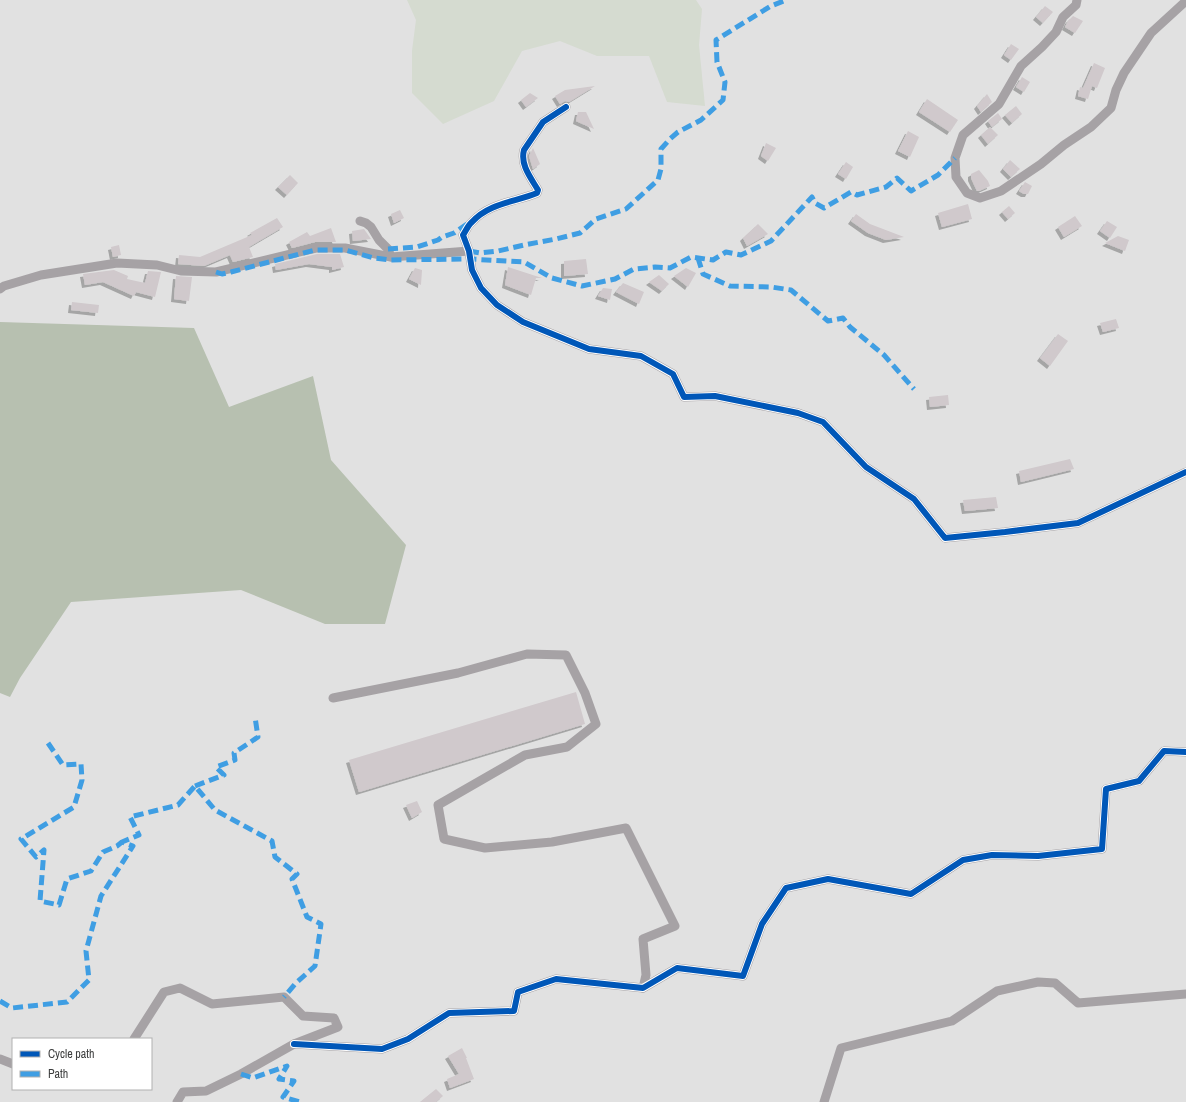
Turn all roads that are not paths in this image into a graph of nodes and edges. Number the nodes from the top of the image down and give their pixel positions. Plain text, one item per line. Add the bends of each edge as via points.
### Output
1 (1077, 0) edge
2 (1186, 1) edge
3 (566, 107) dead end
4 (360, 221) dead end
5 (469, 251) junction
6 (391, 257) junction
7 (0, 289) edge
8 (1186, 472) edge
9 (333, 698) dead end
10 (1186, 752) edge
11 (643, 988) junction
12 (1186, 994) edge
13 (135, 1038) edge
14 (294, 1044) junction
15 (0, 1059) edge
16 (12, 1064) edge
17 (177, 1102) edge
18 (824, 1102) edge

1 - 2 street via 1076,5 1063,17 1056,32 1021,66 999,104 962,135 955,158 956,177 967,193 980,198 1001,191 1091,127 1111,108 1124,73 1151,33
3 - 5 street via 543,122 524,150 524,166 538,190 537,193 497,206 471,222 463,235
4 - 6 street via 371,227
5 - 6 street
5 - 8 street via 472,270 481,288 497,306 523,322 589,349 641,356 673,374 684,397 715,396 798,413 823,422 866,467 914,499 945,538 1078,523
6 - 7 street via 345,248 316,248 216,272 181,271 156,265 117,263 41,275
9 - 11 street via 458,673 527,654 566,656 586,693 596,724 567,746 525,755 438,805 444,839 485,848 552,842 626,828 674,926 643,939 646,975
10 - 11 street via 1164,751 1139,781 1106,789 1102,849 1038,856 992,855 963,860 912,894 828,879 786,888 762,924 743,976 676,968
11 - 14 street via 556,979 518,992 514,1011 449,1013 408,1039 382,1049
12 - 18 street via 1078,1003 1055,983 1038,982 998,991 952,1021 841,1048
13 - 14 street via 164,992 180,988 212,1004 284,997 303,1016 334,1018 338,1027
14 - 17 street via 206,1091 183,1092
15 - 16 street

